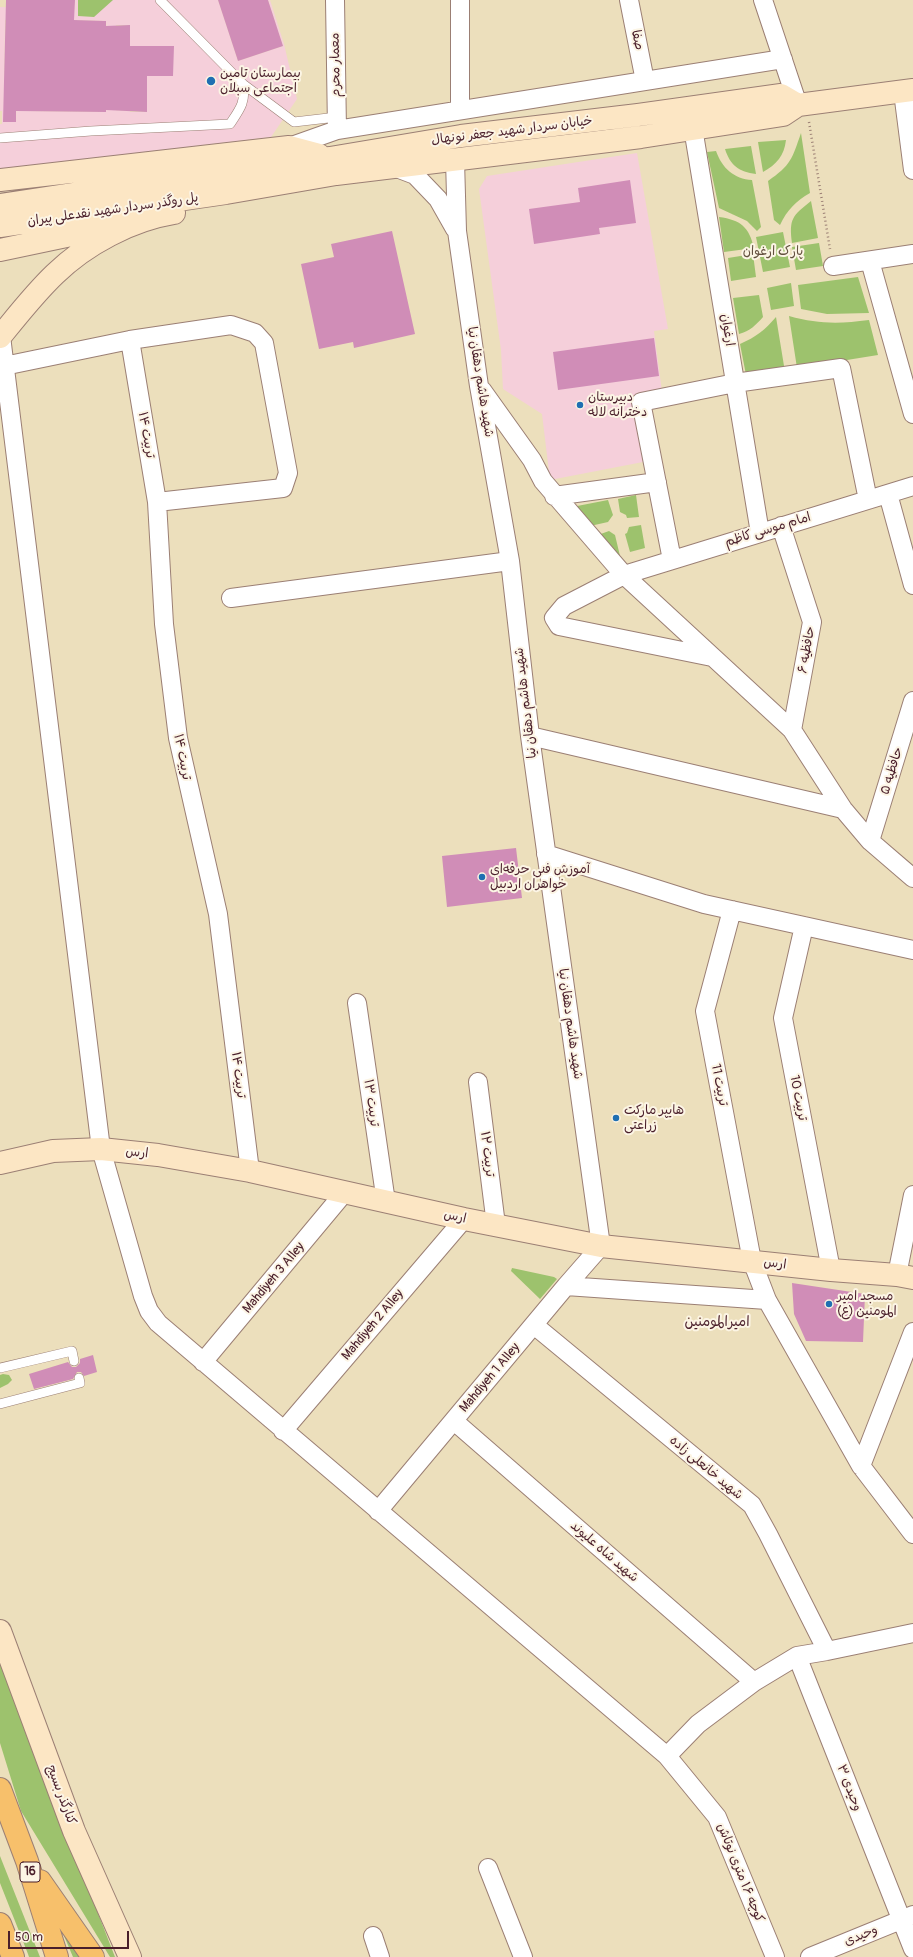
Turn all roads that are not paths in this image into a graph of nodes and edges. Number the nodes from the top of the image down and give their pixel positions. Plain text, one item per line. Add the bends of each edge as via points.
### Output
1 (160, 0) edge
2 (335, 0) edge
3 (460, 0) edge
4 (629, 0) edge
5 (763, 0) edge
6 (783, 59) junction
7 (645, 81) junction
8 (243, 84) junction
9 (908, 91) edge
10 (802, 104) junction
11 (460, 110) junction
12 (337, 124) junction
13 (693, 128) junction
14 (0, 138) edge
15 (289, 147) junction
16 (455, 160) junction
17 (333, 166) junction
18 (393, 167) junction
19 (913, 170) edge
20 (225, 171) joint
21 (0, 180) edge
22 (226, 193) joint
23 (0, 205) edge
24 (150, 218) junction
25 (0, 226) edge
26 (457, 231) junction
27 (0, 250) edge
28 (913, 254) edge
29 (870, 261) junction
30 (833, 266) road end
31 (0, 336) edge
32 (130, 340) junction
33 (4, 366) junction
34 (735, 383) junction
35 (479, 386) junction
36 (913, 414) edge
37 (657, 482) junction
38 (913, 486) edge
39 (888, 494) junction
40 (554, 496) junction
41 (868, 500) junction
42 (157, 502) junction
43 (781, 526) junction
44 (760, 533) junction
45 (672, 560) junction
46 (510, 561) junction
47 (624, 575) junction
48 (913, 584) edge
49 (231, 598) dead end
50 (712, 657) junction
51 (913, 701) edge
52 (792, 730) junction
53 (530, 736) junction
54 (843, 809) junction
55 (870, 841) junction
56 (546, 854) junction
57 (913, 878) edge
58 (732, 910) junction
59 (804, 926) junction
60 (913, 950) edge
61 (356, 1003) dead end
62 (478, 1082) dead end
63 (100, 1149) junction
64 (0, 1163) edge
65 (250, 1171) junction
66 (344, 1193) junction
67 (913, 1195) edge
68 (386, 1202) junction
69 (464, 1219) junction
70 (496, 1225) junction
71 (601, 1246) junction
72 (752, 1261) junction
73 (831, 1270) junction
74 (905, 1277) edge
75 (566, 1286) junction
76 (768, 1300) junction
77 (534, 1325) junction
78 (913, 1332) edge
79 (74, 1361) dead end
80 (203, 1362) junction
81 (0, 1368) edge
82 (79, 1378) dead end
83 (0, 1404) edge
84 (454, 1421) junction
85 (283, 1431) junction
86 (861, 1466) junction
87 (378, 1511) junction
88 (913, 1534) edge
89 (0, 1631) edge
90 (913, 1634) edge
91 (827, 1651) junction
92 (797, 1656) junction
93 (754, 1682) junction
94 (667, 1756) junction
95 (0, 1789) edge
96 (27, 1861) junction
97 (488, 1868) dead end
98 (907, 1917) edge
99 (0, 1924) edge
100 (373, 1936) dead end
101 (913, 1949) edge
102 (13, 1957) edge
103 (57, 1957) edge
104 (93, 1957) edge
105 (130, 1957) edge
106 (380, 1957) edge
107 (523, 1957) edge
108 (775, 1957) edge
109 (810, 1957) edge

1 - 8 lane
2 - 12 street, معمار محرم
3 - 11 street
4 - 7 street, صفا
5 - 6 street
6 - 7 street
6 - 10 street
7 - 11 street
8 - 12 lane via 294,122
8 - 14 lane via 245,96 241,108 230,124
9 - 10 main road, خیابان سردار شهید جعفر نونهال
9 - 19 street
10 - 13 main road, خیابان سردار شهید جعفر نونهال via 783,115
10 - 17 main road, خیابان سردار شهید جعفر نونهال via 781,95 461,136
11 - 12 street
12 - 15 street
13 - 16 main road, خیابان سردار شهید جعفر نونهال
13 - 34 street, ارغوان
15 - 17 main road
15 - 21 main road
16 - 18 main road, خیابان سردار شهید جعفر نونهال
16 - 26 street, شهید هاشم دهقان نیا
17 - 18 main road, خیابان سردار شهید جعفر نونهال
17 - 20 main road, خیابان سردار شهید جعفر نونهال
17 - 22 main road, خیابان سردار شهید جعفر نونهال
17 - 24 main road via 296,194
18 - 26 street via 415,175 438,199
20 - 23 main road, پل روگذر سردار شهید نقدعلی پیران
22 - 25 main road, پل روگذر سردار شهید نقدعلی پیران
24 - 27 main road
24 - 31 main road via 106,237 81,253 55,274
26 - 35 street, شهید هاشم دهقان نیا
28 - 29 street
29 - 30 street
29 - 36 street
31 - 33 street, کوچه ۱۶ متری نوتاش
32 - 33 street
32 - 42 street, تربیت ۱۴
32 - 42 street via 232,325 255,333 264,343 288,473 284,488
33 - 63 street, کوچه ۱۶ متری نوتاش
34 - 37 street via 641,402
34 - 41 street via 841,368
34 - 44 street, ارغوان
35 - 40 street via 532,460
35 - 46 street, شهید هاشم دهقان نیا
37 - 40 street
37 - 45 street
38 - 39 street, امام موسی کاظم
39 - 41 street, امام موسی کاظم
39 - 48 street
40 - 47 street
41 - 43 street, امام موسی کاظم
42 - 65 street, تربیت ۱۴ via 164,624 173,697 187,783 218,914
43 - 44 street, امام موسی کاظم
43 - 52 street, حافظیه ۶ via 812,622
44 - 45 street, امام موسی کاظم
45 - 47 street, امام موسی کاظم
46 - 49 street
46 - 53 street, شهید هاشم دهقان نیا
47 - 50 street
47 - 50 street, امام موسی کاظم via 564,606 554,618 558,626
50 - 52 street
51 - 55 street, حافظیه ۵
52 - 54 street
53 - 54 street
53 - 56 street, شهید هاشم دهقان نیا
54 - 55 street
55 - 57 street
56 - 58 street via 704,904
56 - 71 street, شهید هاشم دهقان نیا
58 - 59 street
58 - 72 street, تربیت 11 via 705,1011
59 - 60 street
59 - 73 street, تربیت 10 via 783,1018
61 - 68 street, تربیت ۱۳
62 - 70 street, تربیت ۱۲
63 - 64 main road, ارس via 53,1151
63 - 65 main road, ارس via 158,1155
63 - 80 street, کوچه ۱۶ متری نوتاش via 149,1311 158,1324
65 - 66 main road, ارس
66 - 68 main road, ارس
66 - 80 street, Mahdiyeh 3 Alley
67 - 74 street
68 - 69 main road, ارس
69 - 70 main road, ارس
69 - 85 street, Mahdiyeh 2 Alley
70 - 71 main road, ارس
71 - 72 main road, ارس
71 - 75 street, Mahdiyeh 1 Alley
72 - 73 main road, ارس
72 - 76 street, تربیت 11
73 - 74 main road, ارس
75 - 76 street
75 - 77 street, Mahdiyeh 1 Alley
76 - 86 street, تربیت 11
77 - 84 street, Mahdiyeh 1 Alley
77 - 91 street, شهید خانعلی زاده via 752,1505
78 - 86 street
79 - 81 lane via 72,1351
80 - 85 street, کوچه ۱۶ متری نوتاش
82 - 83 lane via 80,1383
84 - 87 street, Mahdiyeh 1 Alley
84 - 93 street, شهید شاه علیوند
85 - 87 street, کوچه ۱۶ متری نوتاش
86 - 88 street, تربیت 11
87 - 94 street, کوچه ۱۶ متری نوتاش
89 - 105 main road, کنارگذر بسیج via 74,1830
90 - 91 street
91 - 92 street
92 - 93 street
92 - 98 street, وحیدی ۳
93 - 94 street via 698,1724
94 - 108 street, کوچه ۱۶ متری نوتاش via 717,1817
95 - 96 highway, 16
96 - 103 highway, 16
96 - 104 highway
97 - 107 street
98 - 101 street, وحیدی ۳
98 - 109 street, وحیدی
99 - 102 highway
100 - 106 street

